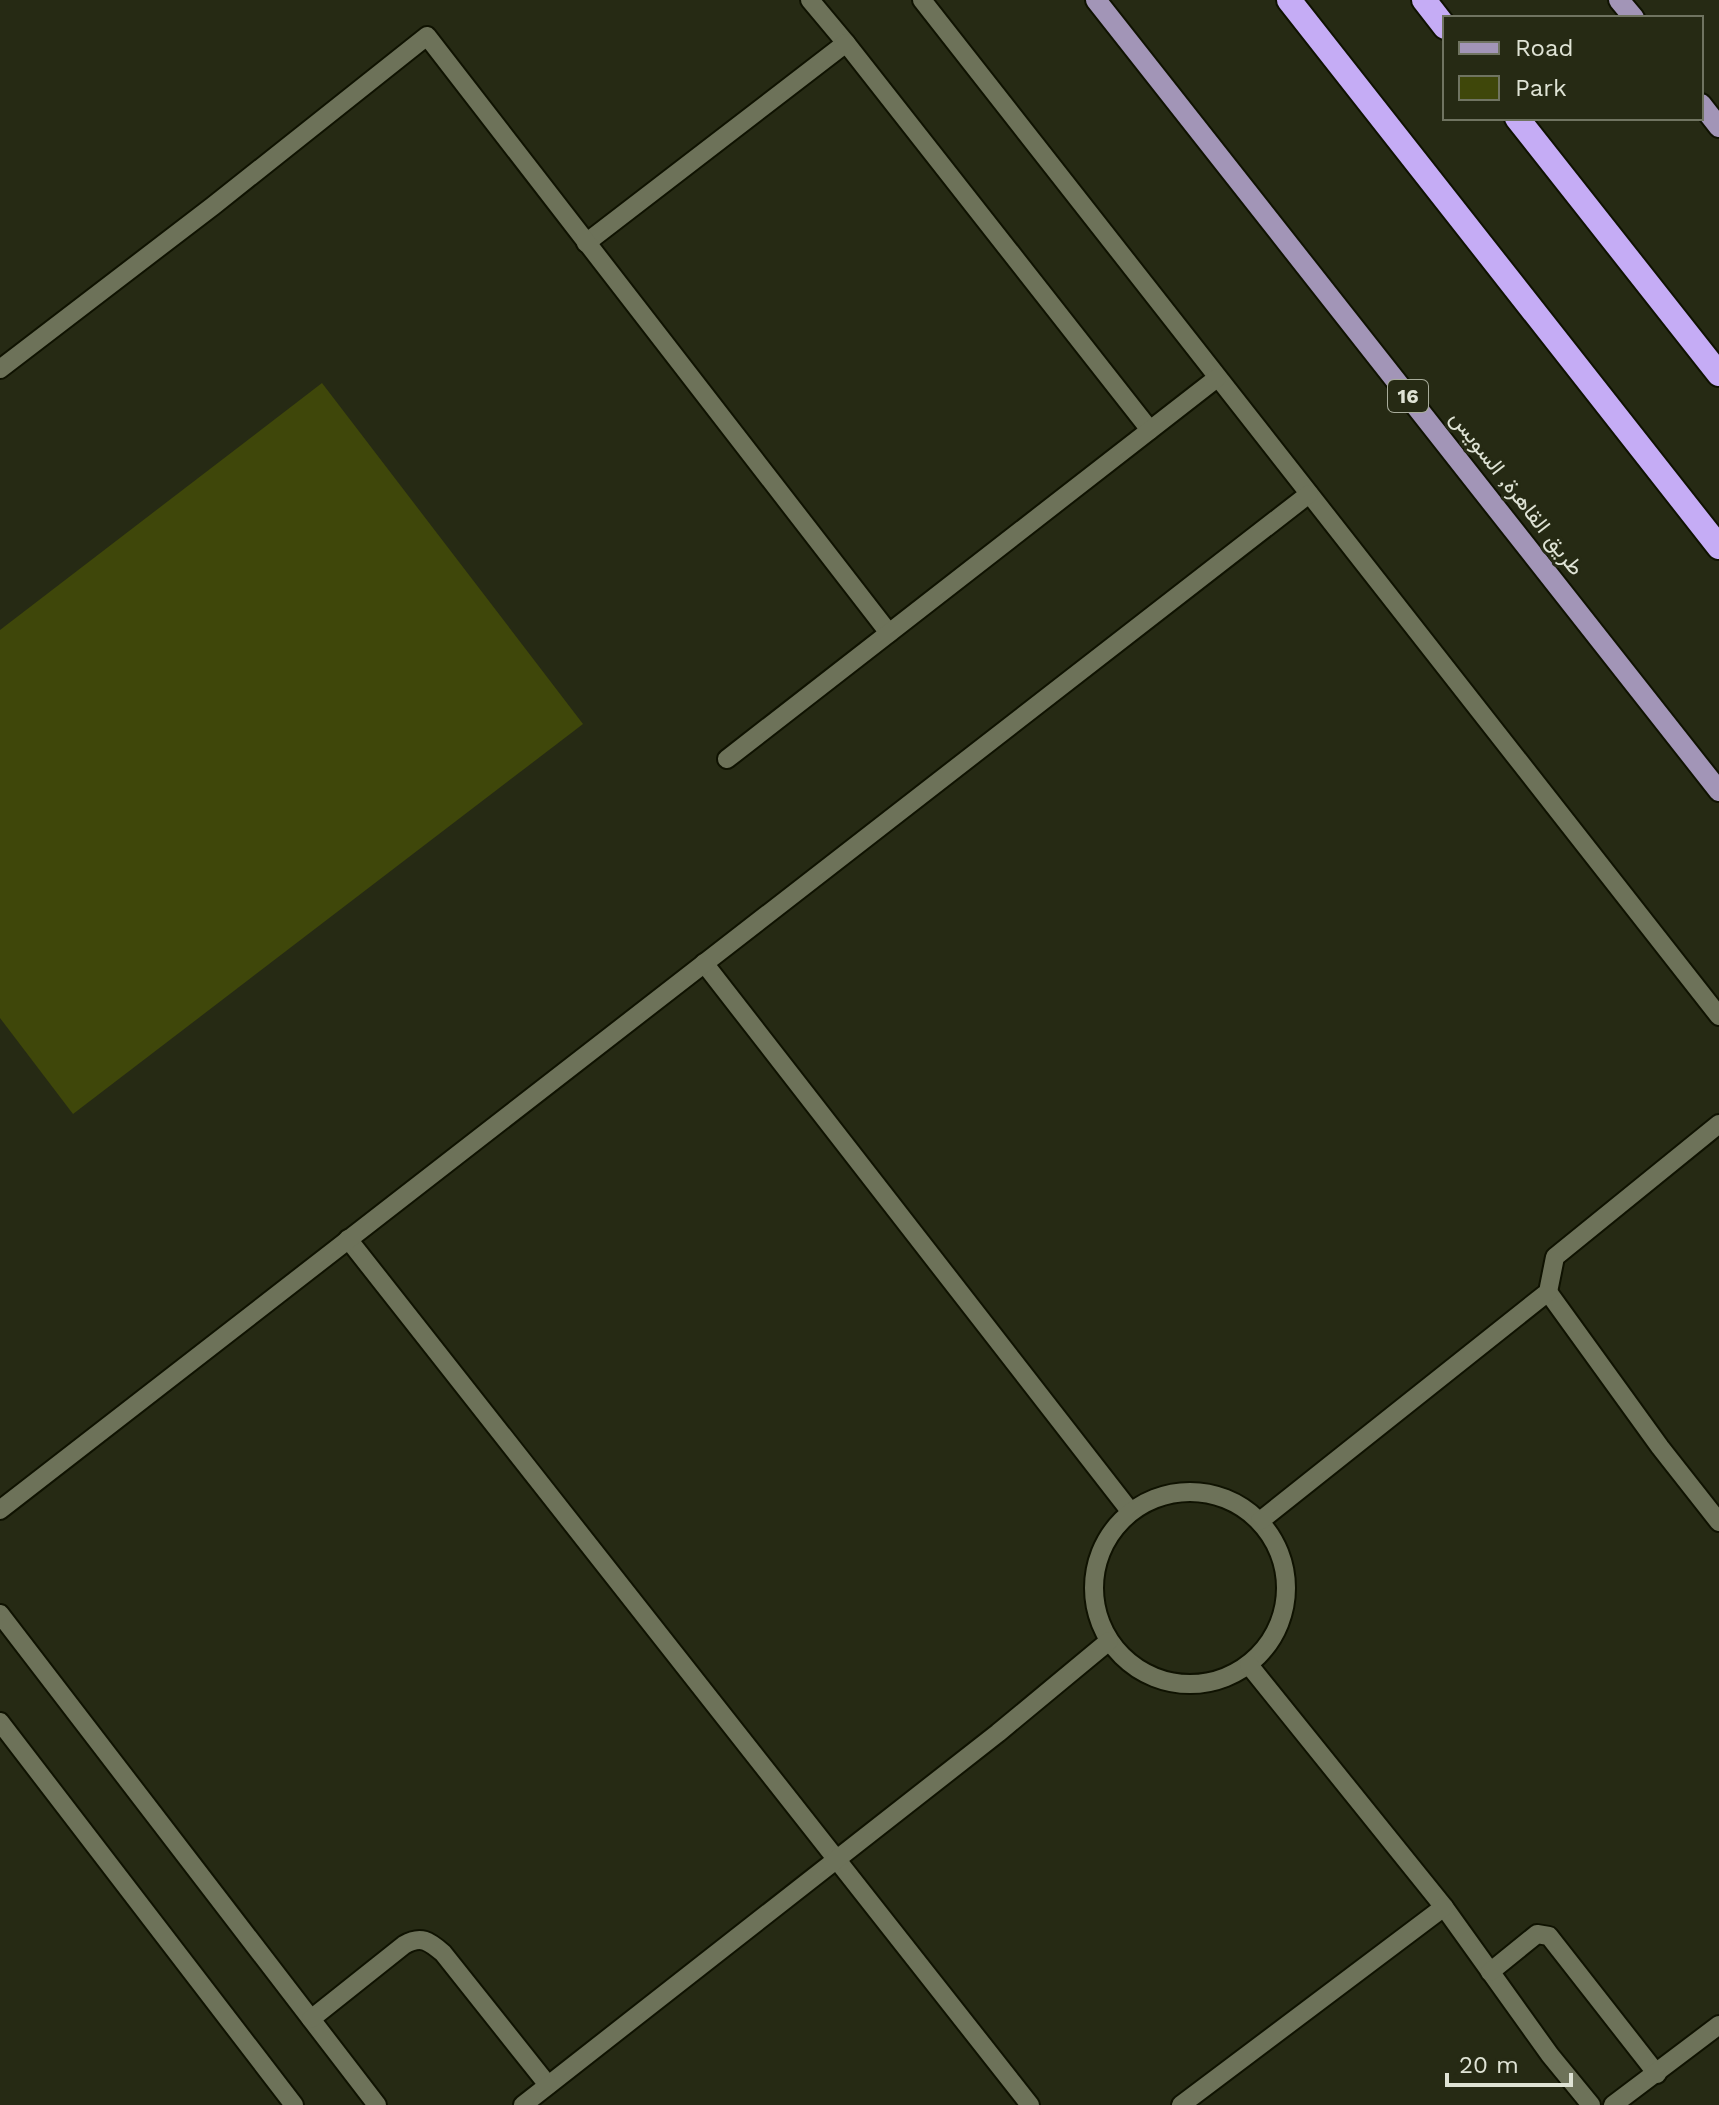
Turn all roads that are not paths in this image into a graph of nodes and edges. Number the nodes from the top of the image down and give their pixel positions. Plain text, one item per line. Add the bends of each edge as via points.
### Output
1 (810, 0) edge
2 (922, 0) edge
3 (1096, 0) edge
4 (1269, 0) edge
5 (1289, 0) edge
6 (1424, 0) edge
7 (1619, 0) edge
8 (1632, 16) edge
9 (1443, 24) edge
10 (846, 43) junction
11 (1341, 66) junction
12 (1703, 107) edge
13 (1519, 120) edge
14 (1719, 127) edge
15 (586, 243) junction
16 (0, 369) edge
17 (1719, 374) edge
18 (1217, 378) junction
19 (1150, 430) junction
20 (1309, 494) junction
21 (1719, 547) edge
22 (889, 633) junction
23 (727, 759) dead end
24 (1719, 791) edge
25 (704, 963) junction
26 (1719, 1016) edge
27 (1719, 1124) edge
28 (348, 1239) junction
29 (1548, 1292) junction
30 (0, 1510) edge
31 (1130, 1511) junction
32 (1260, 1521) junction
33 (1719, 1522) edge
34 (0, 1614) edge
35 (1109, 1641) junction
36 (1249, 1665) junction
37 (0, 1722) edge
38 (837, 1859) junction
39 (1444, 1907) junction
40 (1490, 1972) junction
41 (311, 2019) junction
42 (1719, 2025) edge
43 (1657, 2074) junction
44 (548, 2085) junction
45 (294, 2105) edge
46 (377, 2105) edge
47 (523, 2105) edge
48 (1030, 2105) edge
49 (1181, 2105) edge
50 (1591, 2105) edge
51 (1613, 2105) edge

1 - 10 lane
2 - 18 lane
3 - 24 main road, طريق القاهرة, السويس / 16
4 - 11 highway
5 - 11 highway
6 - 9 highway
7 - 8 main road
10 - 15 lane
10 - 19 lane
11 - 21 highway
12 - 14 main road
13 - 17 highway
15 - 16 lane via 427,36
15 - 22 lane
18 - 19 lane
18 - 20 lane
19 - 22 lane
20 - 25 lane
20 - 26 lane
22 - 23 lane
25 - 28 lane
25 - 31 lane
27 - 29 lane via 1555,1257
28 - 30 lane
28 - 38 lane
29 - 32 lane
29 - 33 lane
31 - 32 lane via 1161,1494 1197,1491 1231,1500
31 - 35 lane via 1106,1538 1094,1572 1095,1608
32 - 36 lane via 1280,1551 1288,1586 1281,1621
34 - 41 lane
35 - 36 lane via 1133,1667 1166,1683 1202,1685
35 - 38 lane
36 - 39 lane
37 - 45 lane
38 - 44 lane
38 - 48 lane
39 - 40 lane
39 - 49 lane
40 - 43 lane via 1537,1934 1549,1936
40 - 50 lane
41 - 44 lane via 404,1945 425,1939 443,1953
41 - 46 lane
42 - 43 lane
43 - 51 lane
44 - 47 lane

